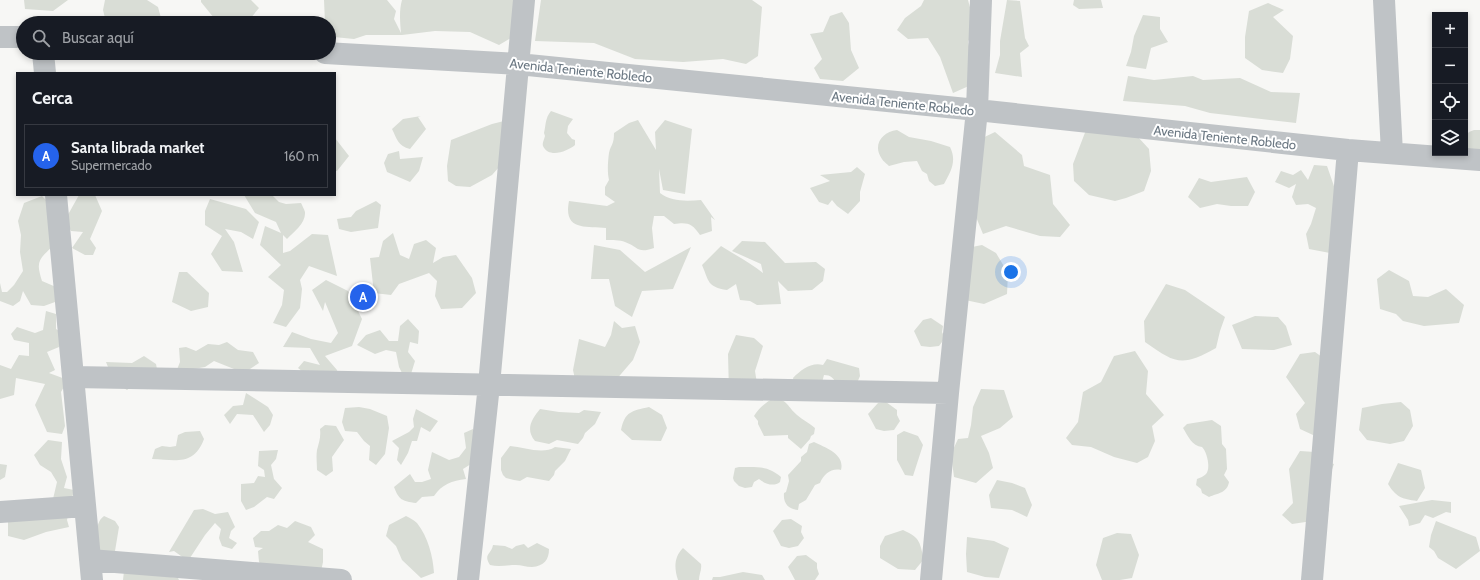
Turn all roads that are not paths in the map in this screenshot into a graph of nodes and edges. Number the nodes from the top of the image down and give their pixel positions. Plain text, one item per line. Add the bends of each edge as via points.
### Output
1 (524, 0) edge
2 (981, 0) edge
3 (1384, 0) edge
4 (0, 37) edge
5 (16, 37) edge
6 (336, 54) edge
7 (44, 60) edge
8 (518, 64) junction
9 (45, 72) edge
10 (978, 110) junction
11 (1348, 150) junction
12 (1392, 153) junction
13 (1480, 160) edge
14 (56, 196) edge
15 (73, 377) junction
16 (489, 385) junction
17 (948, 393) junction
18 (85, 506) junction
19 (0, 512) edge
20 (91, 570) edge
21 (341, 580) edge
22 (468, 580) edge
23 (931, 580) edge
24 (1312, 580) edge

1 - 8 street
2 - 10 street
3 - 12 street
4 - 5 street
6 - 8 street, Avenida Teniente Robledo
7 - 9 street
8 - 10 street, Avenida Teniente Robledo
8 - 16 street
10 - 11 street, Avenida Teniente Robledo
10 - 17 street
11 - 12 street, Avenida Teniente Robledo
11 - 24 street
12 - 13 street, Avenida Teniente Robledo
14 - 15 street
15 - 16 street
15 - 18 street
16 - 17 street
16 - 22 street
17 - 23 street
18 - 19 street
18 - 20 street
20 - 21 street

